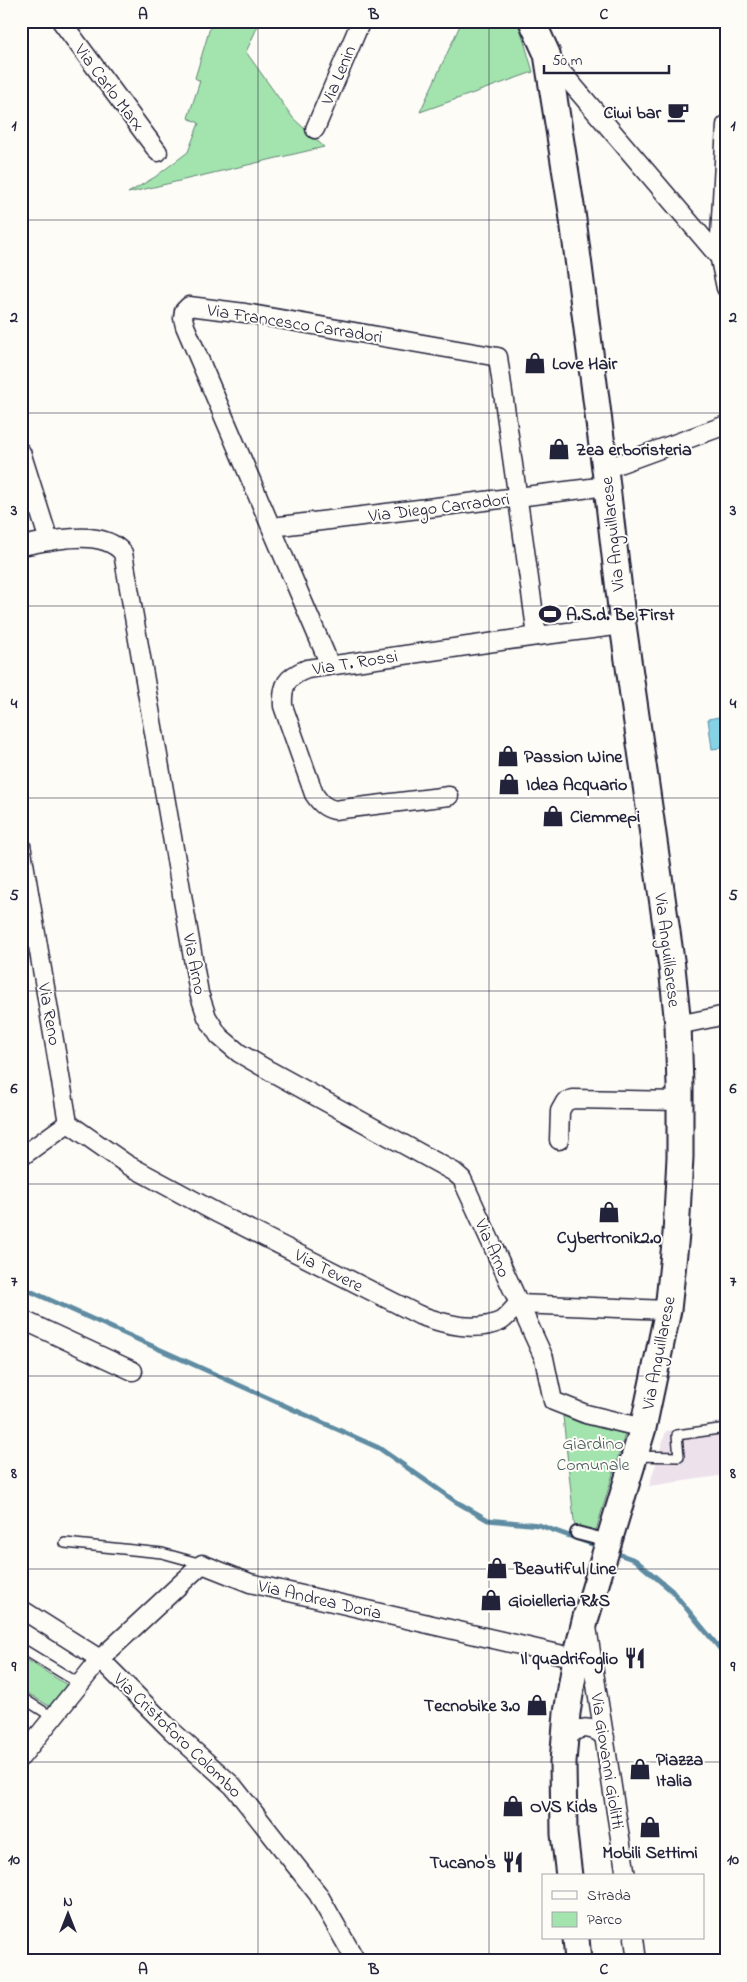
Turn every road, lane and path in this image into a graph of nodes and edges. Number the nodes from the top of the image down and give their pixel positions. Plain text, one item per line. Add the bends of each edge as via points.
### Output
1 (61, 21) edge
2 (361, 21) edge
3 (532, 21) edge
4 (546, 54) junction
5 (726, 125) edge
6 (315, 129) dead end
7 (158, 152) dead end
8 (723, 260) edge
9 (726, 288) edge
10 (726, 425) edge
11 (21, 452) edge
12 (606, 477) junction
13 (518, 497) junction
14 (272, 528) junction
15 (49, 541) junction
16 (21, 546) edge
17 (623, 625) junction
18 (538, 636) junction
19 (330, 665) junction
20 (449, 796) dead end
21 (21, 845) edge
22 (726, 1015) edge
23 (678, 1025) junction
24 (680, 1101) junction
25 (68, 1123) junction
26 (559, 1140) dead end
27 (21, 1157) edge
28 (518, 1304) junction
29 (668, 1310) junction
30 (21, 1319) edge
31 (133, 1371) dead end
32 (642, 1428) junction
33 (726, 1428) edge
34 (634, 1456) junction
35 (577, 1533) dead end
36 (608, 1541) junction
37 (65, 1543) dead end
38 (202, 1564) junction
39 (21, 1609) edge
40 (586, 1617) junction
41 (21, 1648) edge
42 (576, 1658) junction
43 (100, 1659) junction
44 (80, 1684) junction
45 (21, 1697) edge
46 (54, 1718) junction
47 (604, 1737) junction
48 (565, 1740) junction
49 (21, 1757) edge
50 (569, 1874) edge
51 (626, 1874) edge
52 (576, 1940) edge
53 (634, 1940) edge
54 (356, 1961) edge
55 (578, 1961) edge
56 (637, 1961) edge

1 - 7 street, Via Carlo Marx
2 - 6 street, Via Lenin
3 - 4 main road, Via Anguillarese
4 - 8 street
4 - 12 main road, Via Anguillarese via 571,207
5 - 8 street
8 - 9 street
10 - 12 street, Via Diego Carradori
11 - 15 street
12 - 13 street, Via Diego Carradori
12 - 17 main road, Via Anguillarese
13 - 14 street, Via Diego Carradori
13 - 14 street, Via Francesco Carradori via 498,357 189,306 184,311 185,326
13 - 18 street
14 - 19 street, Via Francesco Carradori
15 - 16 street
15 - 28 street, Via Arno via 94,538 118,547 124,553 199,993 207,1017 219,1036 239,1053 462,1179
17 - 18 street, Via T. Rossi
17 - 23 main road, Via Anguillarese
18 - 19 street, Via T. Rossi
19 - 20 street, Via T. Rossi via 295,674 287,681 282,693 283,706 320,803 334,810
21 - 25 street, Via Reno
22 - 23 street
23 - 24 main road, Via Anguillarese
24 - 26 street via 572,1099 565,1102 560,1111
24 - 29 main road, Via Anguillarese via 676,1234
25 - 27 street
25 - 28 street, Via Tevere via 128,1165 419,1316 445,1324 482,1327 502,1320
28 - 29 street
28 - 32 street via 544,1358 552,1401 586,1414
29 - 32 main road, Via Anguillarese
30 - 31 street
32 - 34 main road, Via Anguillarese
33 - 34 lane via 677,1435 680,1457
34 - 36 main road, Via Anguillarese
35 - 36 street
36 - 40 main road, Via Anguillarese
37 - 38 lane via 162,1553
38 - 42 street, Via Andrea Doria via 250,1583
38 - 43 street
39 - 43 street, Via Cristoforo Colombo
40 - 42 main road, Via Anguillarese
40 - 47 street, Via Giovanni Giolitti
41 - 44 lane
42 - 48 main road, Via Anguillarese
43 - 44 street, Via Cristoforo Colombo
43 - 54 street, Via Cristoforo Colombo via 233,1786 318,1894
44 - 46 street, Via Cristoforo Colombo
45 - 46 lane
46 - 49 street, Via Cristoforo Colombo
47 - 48 street via 597,1730 584,1727
47 - 51 street, Via Giovanni Giolitti
48 - 50 main road, Via Anguillarese via 564,1834
52 - 55 main road
53 - 56 street

